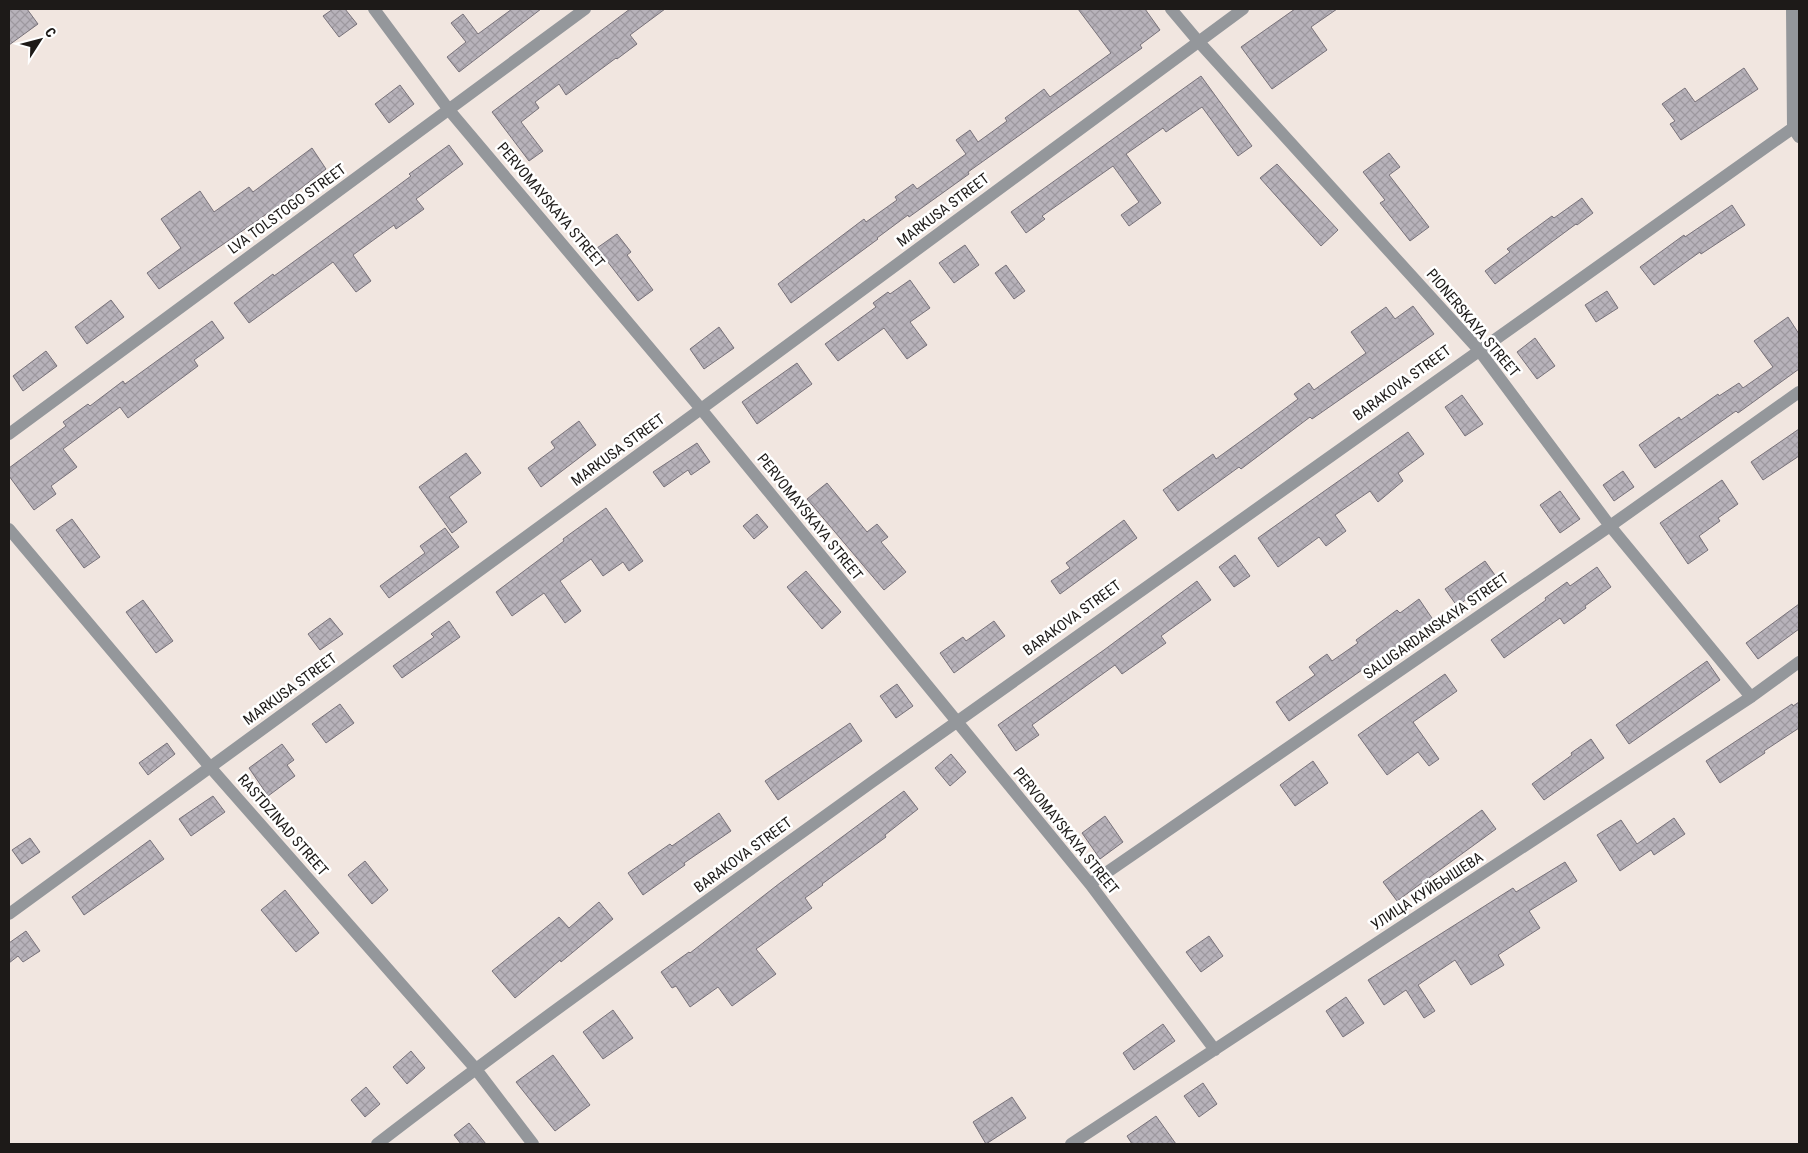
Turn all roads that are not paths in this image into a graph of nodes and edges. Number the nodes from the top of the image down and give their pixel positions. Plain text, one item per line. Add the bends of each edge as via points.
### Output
1 (374, 9) edge
2 (585, 9) edge
3 (1171, 9) edge
4 (1243, 9) edge
5 (1792, 9) edge
6 (1198, 41) junction
7 (449, 110) junction
8 (1796, 133) edge
9 (1478, 349) junction
10 (1799, 392) edge
11 (701, 409) junction
12 (9, 434) edge
13 (1610, 526) junction
14 (9, 529) edge
15 (1799, 662) edge
16 (1751, 696) junction
17 (956, 721) junction
18 (210, 767) junction
19 (1090, 884) junction
20 (9, 914) edge
21 (1214, 1050) junction
22 (475, 1068) junction
23 (378, 1144) edge
24 (533, 1144) edge
25 (1071, 1144) edge

1 - 7 street, PERVOMAYSKAYA STREET
2 - 7 street, LVA TOLSTOGO STREET
3 - 6 street, PIONERSKAYA STREET
4 - 6 street, MARKUSA STREET
5 - 8 street
6 - 9 street, PIONERSKAYA STREET
6 - 11 street, MARKUSA STREET
7 - 11 street, PERVOMAYSKAYA STREET
7 - 12 street, LVA TOLSTOGO STREET
8 - 9 street, BARAKOVA STREET
9 - 13 street, PIONERSKAYA STREET
9 - 17 street, BARAKOVA STREET
10 - 13 street, SALUGARDANSKAYA STREET
11 - 17 street, PERVOMAYSKAYA STREET
11 - 18 street, MARKUSA STREET
13 - 16 street, PIONERSKAYA STREET
13 - 19 street, SALUGARDANSKAYA STREET
14 - 18 street, RASTDZINAD STREET
15 - 16 street, УЛИЦА КУЙБЫШЕВА
16 - 21 street, УЛИЦА КУЙБЫШЕВА
17 - 19 street, PERVOMAYSKAYA STREET
17 - 22 street, BARAKOVA STREET
18 - 20 street, MARKUSA STREET
18 - 22 street, RASTDZINAD STREET
19 - 21 street, PERVOMAYSKAYA STREET
21 - 25 street, УЛИЦА КУЙБЫШЕВА
22 - 23 street, BARAKOVA STREET
22 - 24 street, RASTDZINAD STREET

